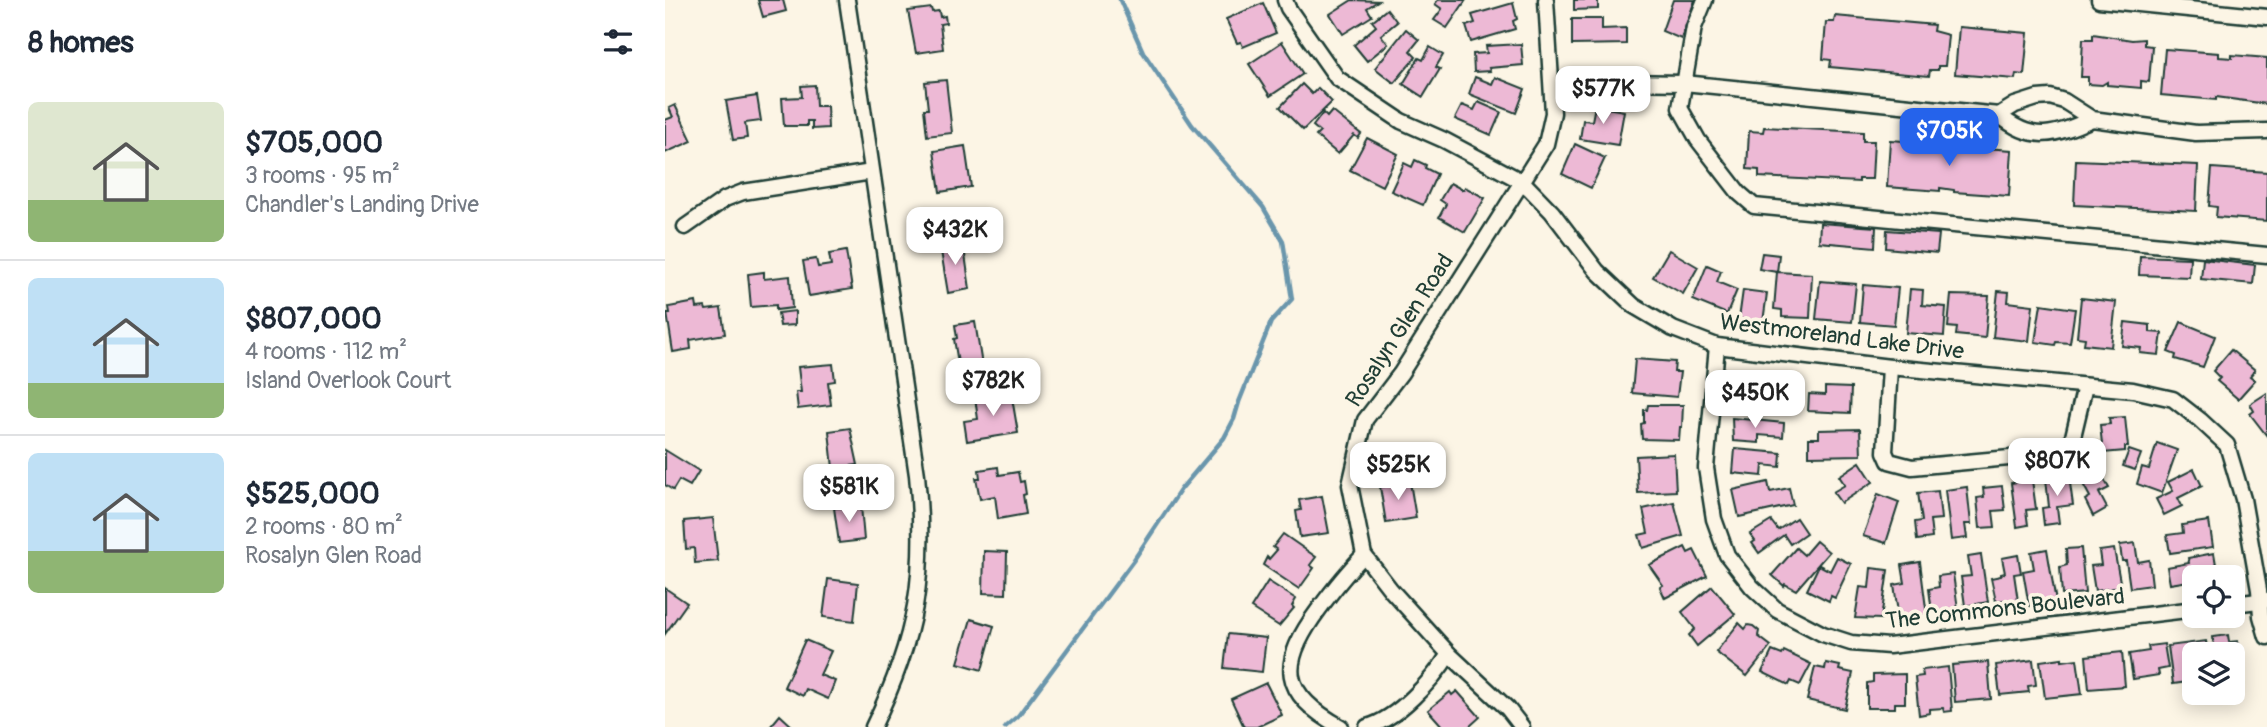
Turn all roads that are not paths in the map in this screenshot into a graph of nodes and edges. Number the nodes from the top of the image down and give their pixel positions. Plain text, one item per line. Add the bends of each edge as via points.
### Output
1 (847, 0) edge
2 (1285, 0) edge
3 (1546, 0) edge
4 (1705, 0) edge
5 (2099, 0) edge
6 (2267, 17) edge
7 (1684, 83) junction
8 (1552, 85) junction
9 (1999, 115) junction
10 (2092, 120) junction
11 (2267, 131) edge
12 (872, 172) junction
13 (1523, 183) junction
14 (685, 227) dead end
15 (2267, 255) edge
16 (1717, 346) junction
17 (1890, 367) junction
18 (2085, 386) junction
19 (1364, 555) junction
20 (2263, 601) edge
21 (2245, 603) edge
22 (2182, 611) edge
23 (2267, 637) edge
24 (1449, 654) junction
25 (873, 727) edge
26 (1341, 727) edge
27 (1367, 727) edge
28 (1522, 727) edge

1 - 12 street
2 - 13 street, Westmoreland Lake Drive via 1337,78 1401,121
3 - 8 street, Rosalyn Glen Road
4 - 7 street via 1693,27
5 - 6 street
7 - 8 street
7 - 9 street
7 - 15 street via 1680,108 1692,130 1754,206
8 - 13 street, Rosalyn Glen Road via 1553,113 1546,144
9 - 10 street via 2039,135
9 - 10 street via 2015,105 2050,97
10 - 11 street via 2196,133
12 - 14 street via 743,192
12 - 25 street via 921,522 915,612 897,675
13 - 16 street, Westmoreland Lake Drive via 1552,212 1597,271 1634,306 1672,329
13 - 19 street, Rosalyn Glen Road via 1401,373 1365,420 1350,485
16 - 17 street, Westmoreland Lake Drive
16 - 22 street, The Commons Boulevard via 1706,468 1714,519 1727,555 1777,610 1851,643 1889,646
17 - 18 street, Westmoreland Lake Drive
17 - 18 street via 1885,452 1889,461 1912,467 2053,454 2071,445
18 - 20 street, Westmoreland Lake Drive via 2173,399 2227,445
19 - 24 street, Rosalyn Glen Road
19 - 26 street via 1343,577 1293,650 1293,682 1301,697
20 - 21 street
20 - 23 street, Westmoreland Lake Drive via 2261,616
24 - 27 street via 1437,673 1396,713
24 - 28 street, Rosalyn Glen Road

